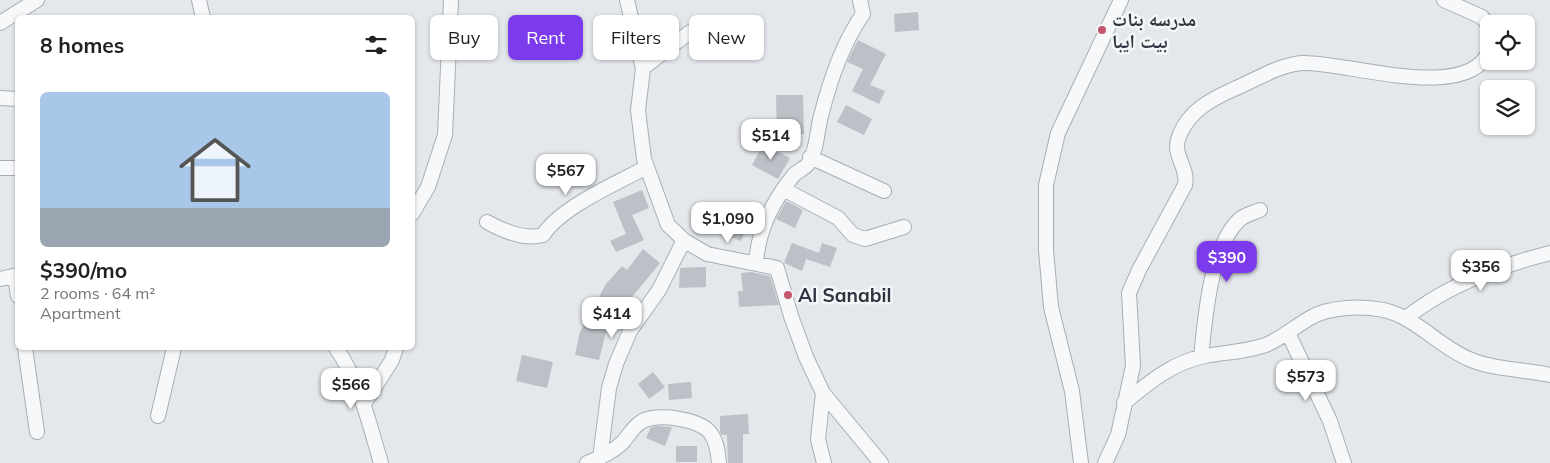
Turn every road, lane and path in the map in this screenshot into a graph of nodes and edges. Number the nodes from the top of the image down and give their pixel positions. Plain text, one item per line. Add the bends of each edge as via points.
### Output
1 (37, 0) edge
2 (199, 0) edge
3 (450, 0) edge
4 (627, 0) edge
5 (860, 0) edge
6 (1121, 0) edge
7 (1444, 0) edge
8 (202, 15) edge
9 (1480, 16) edge
10 (0, 23) edge
11 (689, 33) edge
12 (1480, 66) edge
13 (643, 68) junction
14 (0, 98) edge
15 (15, 99) edge
16 (810, 158) junction
17 (647, 167) junction
18 (0, 168) edge
19 (15, 168) edge
20 (783, 189) junction
21 (884, 191) dead end
22 (415, 209) edge
23 (1260, 210) dead end
24 (487, 222) dead end
25 (904, 227) dead end
26 (684, 240) junction
27 (1550, 253) edge
28 (756, 263) junction
29 (15, 276) edge
30 (0, 279) edge
31 (1406, 318) junction
32 (1288, 333) junction
33 (25, 350) edge
34 (174, 350) edge
35 (337, 350) edge
36 (395, 350) edge
37 (1201, 357) junction
38 (1550, 375) edge
39 (823, 393) junction
40 (1124, 402) junction
41 (364, 404) junction
42 (158, 416) dead end
43 (37, 432) dead end
44 (594, 460) edge
45 (381, 463) edge
46 (719, 463) edge
47 (824, 463) edge
48 (881, 463) edge
49 (1081, 463) edge
50 (1105, 463) edge
51 (1344, 463) edge

1 - 10 street
2 - 8 street
3 - 22 street via 445,136 428,188
4 - 13 street
5 - 16 street via 863,14 844,46 827,92
6 - 49 street via 1058,133 1046,184 1046,250 1051,307 1072,391
7 - 9 street
11 - 13 street
12 - 40 street via 1464,75 1403,77 1302,63 1283,67 1209,100 1188,119 1179,135 1177,149 1187,176 1185,184 1129,294 1133,366
13 - 17 street via 638,110
14 - 15 street
16 - 20 street
16 - 21 street
17 - 24 street via 567,212 536,238 502,231
17 - 26 street via 668,225
18 - 19 street
20 - 25 street via 838,218 853,235 865,239
20 - 28 street via 761,232
23 - 37 street via 1241,218 1222,248 1206,302
26 - 28 street via 708,254
26 - 44 street via 659,290 630,331 616,364
27 - 31 street via 1487,273 1433,298
28 - 39 street via 776,268 803,349
29 - 30 street
31 - 32 street via 1365,307 1346,308 1312,316
31 - 38 street via 1468,359 1492,367
32 - 37 street via 1267,344 1238,352
32 - 51 street via 1330,421
33 - 43 street
34 - 42 street
35 - 41 street
36 - 41 street
37 - 40 street via 1153,379
39 - 47 street via 818,439
39 - 48 street
40 - 50 street via 1118,435
41 - 45 street
44 - 46 street via 622,443 639,422 652,416 704,426 712,434

